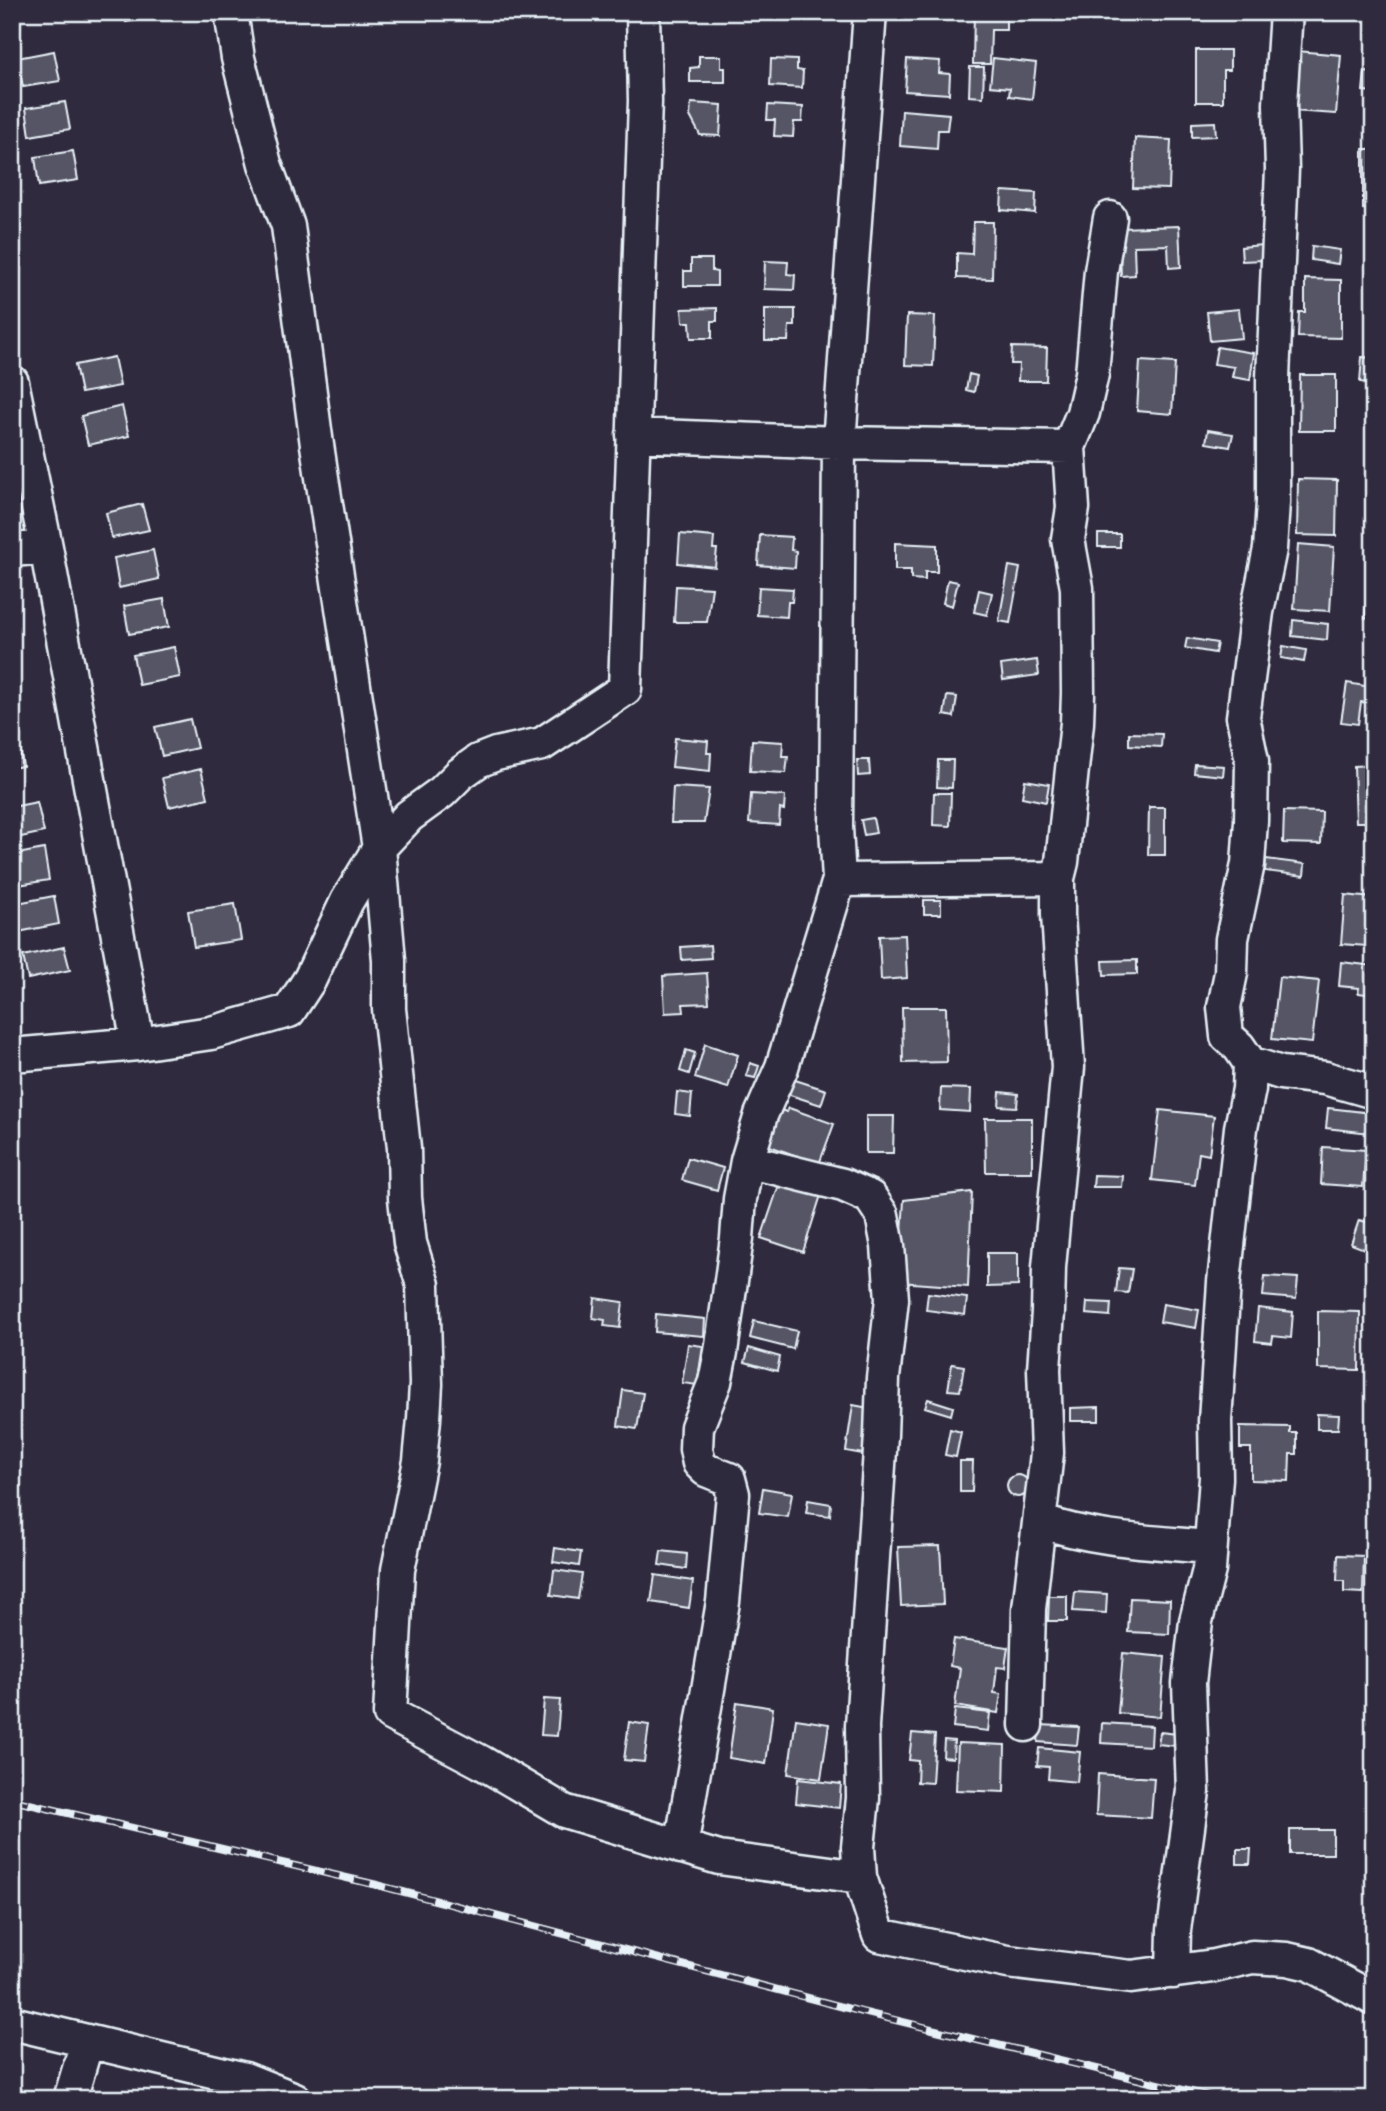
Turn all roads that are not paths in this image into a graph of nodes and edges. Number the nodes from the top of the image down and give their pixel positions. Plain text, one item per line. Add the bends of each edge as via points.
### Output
1 (231, 12) edge
2 (643, 12) edge
3 (870, 12) edge
4 (1286, 12) edge
5 (1110, 218) dead end
6 (12, 382) edge
7 (633, 435) junction
8 (839, 443) junction
9 (1069, 447) junction
10 (46, 547) junction
11 (12, 550) edge
12 (379, 848) junction
13 (1058, 878) junction
14 (839, 880) junction
15 (138, 1044) junction
16 (12, 1055) edge
17 (1250, 1063) junction
18 (1374, 1092) edge
19 (747, 1161) junction
20 (1040, 1521) junction
21 (1209, 1547) junction
22 (1026, 1725) dead end
23 (681, 1847) junction
24 (860, 1877) junction
25 (1173, 1972) junction
26 (1374, 1998) edge
27 (12, 2023) edge
28 (87, 2042) junction
29 (71, 2099) edge
30 (295, 2099) edge

1 - 12 street via 262,150 288,226
2 - 7 street via 645,101
3 - 8 street
4 - 17 street via 1280,104 1273,502 1270,549 1243,717 1252,761 1248,864 1224,1007 1227,1036
5 - 9 street via 1092,374
6 - 10 street
7 - 8 street
7 - 12 street via 625,689 542,744 478,761 409,816
8 - 9 street
8 - 14 street
9 - 13 street via 1073,508 1068,540 1079,611 1077,723
10 - 11 street
10 - 15 street
12 - 15 street via 289,1011 211,1033
12 - 23 street via 405,1198 410,1243 423,1285 426,1384 420,1461 398,1570 390,1714 564,1811
13 - 14 street
13 - 20 street via 1068,1067 1049,1266 1044,1369 1047,1453
14 - 19 street via 782,1067
15 - 16 street
17 - 18 street
17 - 21 street via 1224,1282
19 - 23 street via 721,1352 697,1427 699,1463 729,1479 733,1493 723,1602
19 - 24 street via 843,1185 870,1197 882,1215 888,1246 892,1299 864,1678
20 - 21 street via 1114,1538
20 - 22 street via 1029,1609
21 - 25 street via 1189,1683 1193,1791 1174,1930
23 - 24 street via 719,1858
24 - 25 street via 878,1935 1008,1962 1079,1971 1131,1977
25 - 26 street via 1252,1956 1287,1959 1309,1964
27 - 28 street
28 - 29 street
28 - 30 street via 245,2079

